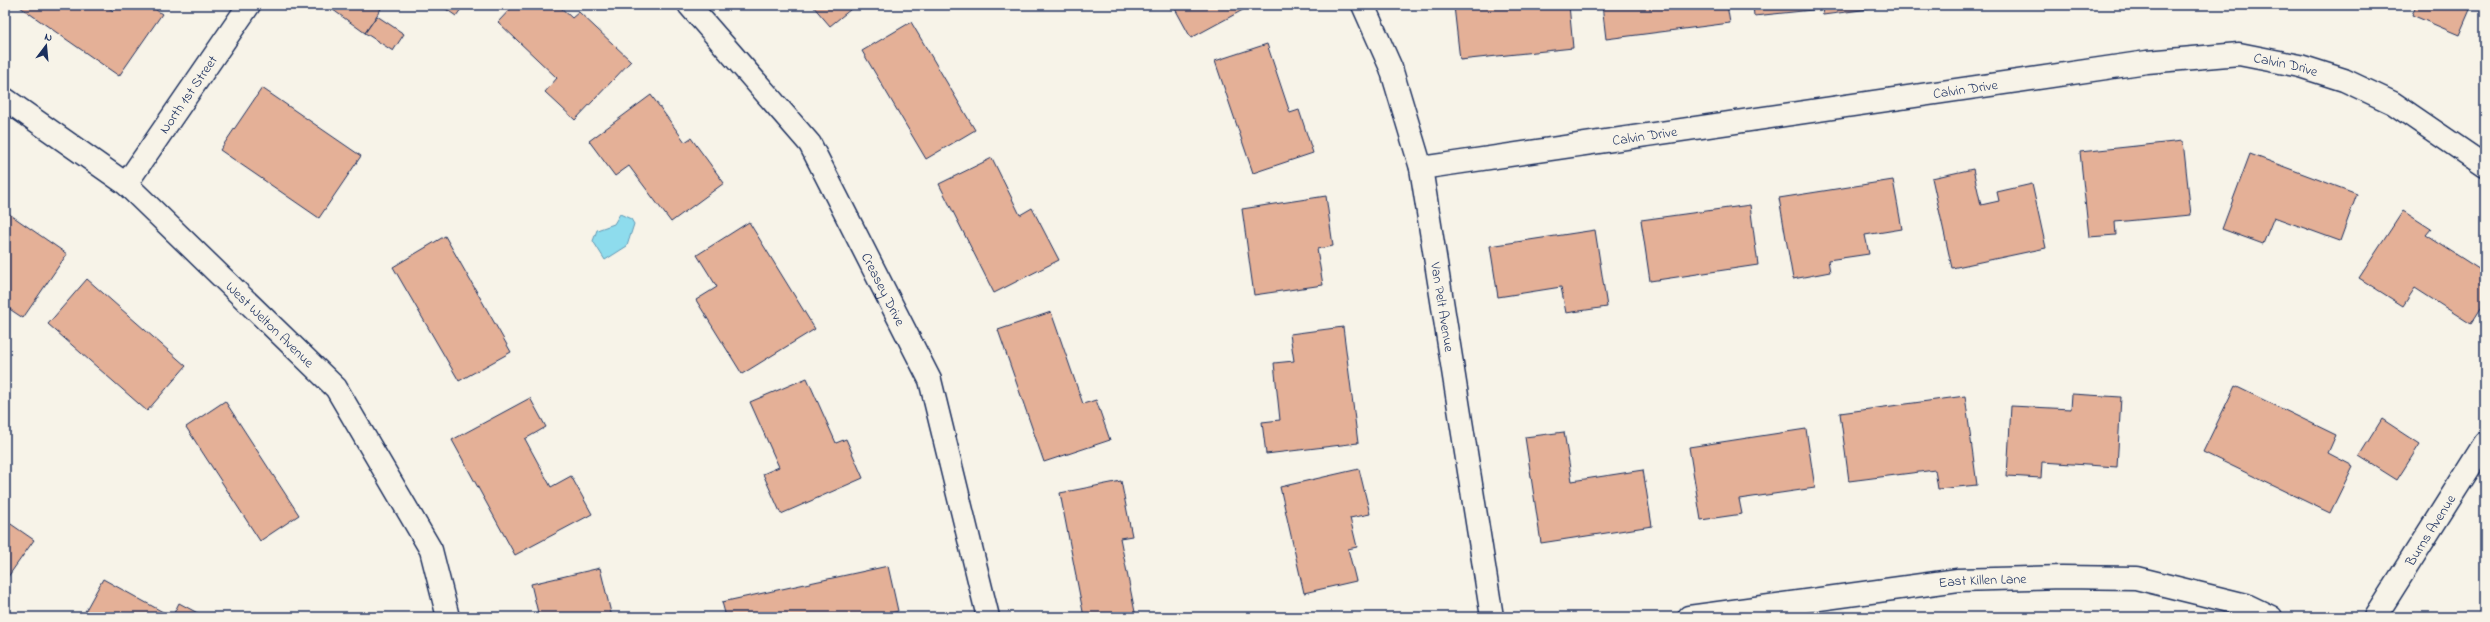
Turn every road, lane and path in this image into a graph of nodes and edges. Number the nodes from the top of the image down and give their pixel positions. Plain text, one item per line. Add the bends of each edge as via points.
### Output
1 (249, 5) edge
2 (689, 5) edge
3 (1363, 5) edge
4 (5, 99) edge
5 (2485, 166) edge
6 (1421, 168) junction
7 (126, 184) junction
8 (2485, 443) edge
9 (448, 617) edge
10 (988, 617) edge
11 (1492, 617) edge
12 (1689, 617) edge
13 (2271, 617) edge
14 (2375, 617) edge

1 - 7 street, North 1st Street
2 - 10 street, Creasey Drive via 810,144 930,380
3 - 6 street, Van Pelt Avenue via 1391,68
4 - 7 street, West Welton Avenue
5 - 6 street, Calvin Drive via 2393,103 2344,80 2300,66 2239,54 2139,63
6 - 11 street, Van Pelt Avenue
7 - 9 street, West Welton Avenue via 336,388 430,550
8 - 14 street, Burns Avenue
12 - 13 street, East Killen Lane via 1958,580 2062,577 2136,578 2246,605

